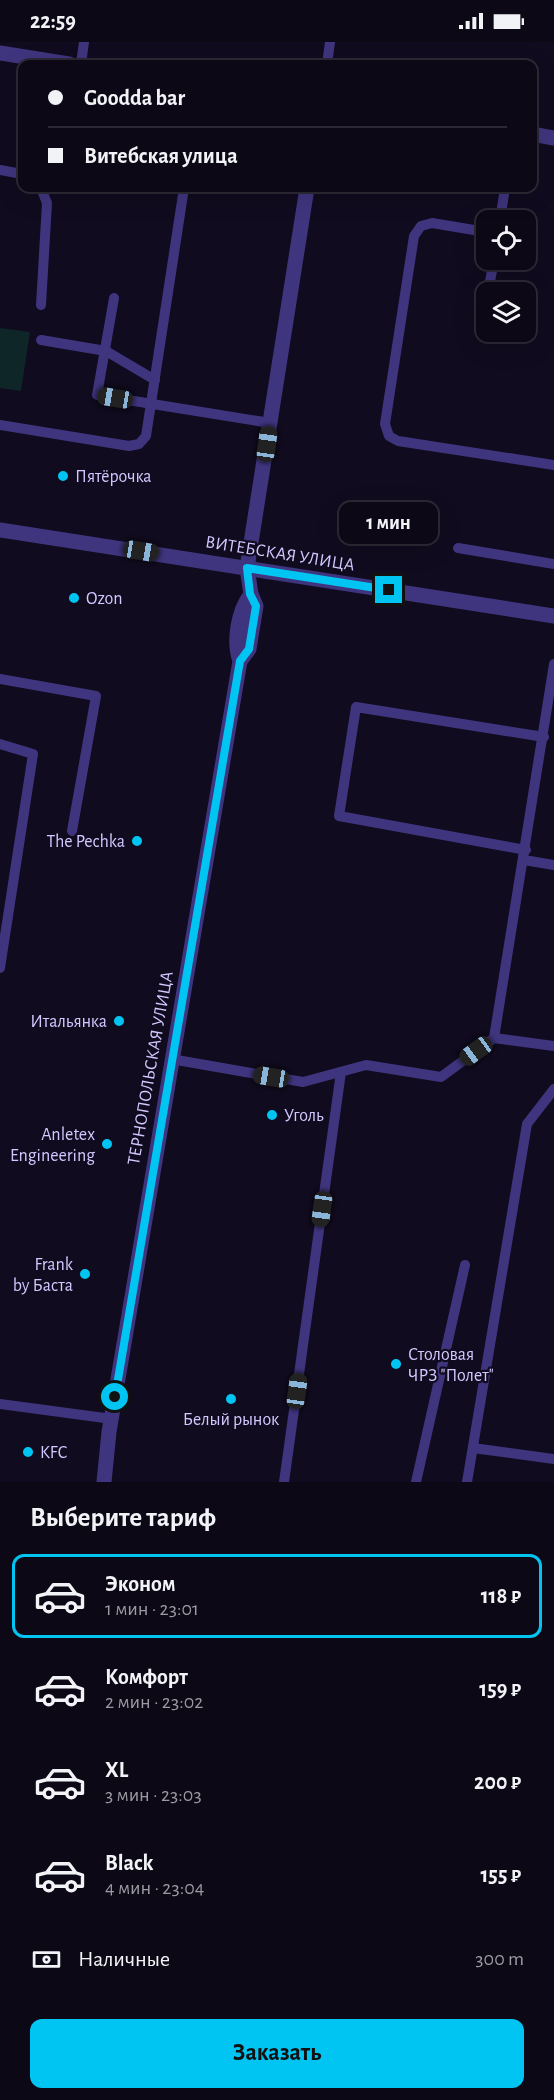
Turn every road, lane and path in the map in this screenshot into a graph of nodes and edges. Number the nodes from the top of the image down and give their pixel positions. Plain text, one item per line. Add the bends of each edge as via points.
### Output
1 (84, 42) edge
2 (330, 42) edge
3 (0, 53) edge
4 (32, 60) edge
5 (82, 60) edge
6 (328, 60) edge
7 (537, 135) edge
8 (554, 138) edge
9 (0, 170) edge
10 (18, 173) edge
11 (43, 192) edge
12 (183, 192) edge
13 (306, 192) edge
14 (504, 192) edge
15 (502, 210) edge
16 (476, 230) edge
17 (114, 298) dead end
18 (41, 305) dead end
19 (41, 340) dead end
20 (106, 351) junction
21 (155, 380) junction
22 (151, 404) junction
23 (270, 423) junction
24 (0, 425) edge
25 (554, 465) edge
26 (0, 530) edge
27 (458, 548) dead end
28 (554, 564) edge
29 (247, 568) junction
30 (554, 616) edge
31 (554, 671) edge
32 (0, 678) edge
33 (544, 737) junction
34 (0, 744) edge
35 (72, 831) dead end
36 (525, 855) junction
37 (554, 865) edge
38 (0, 968) edge
39 (494, 1038) junction
40 (554, 1046) edge
41 (171, 1059) junction
42 (341, 1072) junction
43 (554, 1089) edge
44 (465, 1265) dead end
45 (0, 1404) edge
46 (112, 1419) junction
47 (473, 1448) junction
48 (554, 1459) edge
49 (104, 1482) edge
50 (284, 1482) edge
51 (416, 1482) edge
52 (467, 1482) edge

1 - 5 lane
2 - 6 lane
3 - 4 street
7 - 8 street
9 - 10 lane
11 - 18 lane via 47,203
12 - 21 lane
13 - 23 street, ТЕРНОПОЛЬСКАЯ УЛИЦА
14 - 15 lane
16 - 25 lane via 432,223 421,226 414,236 385,424 389,436 398,441
17 - 20 lane
19 - 20 lane
20 - 21 lane
20 - 22 lane via 97,395
21 - 22 lane
22 - 23 lane
22 - 24 lane via 146,436 139,444 129,446
23 - 29 street, ТЕРНОПОЛЬСКАЯ УЛИЦА
26 - 29 street, ВИТЕБСКАЯ УЛИЦА
27 - 28 lane
29 - 30 street, ВИТЕБСКАЯ УЛИЦА
29 - 41 street, ТЕРНОПОЛЬСКАЯ УЛИЦА via 255,617 249,649 240,661
31 - 33 lane
32 - 35 lane via 96,696
33 - 36 lane
33 - 36 lane via 356,707 339,816
34 - 38 lane via 33,754
36 - 37 lane
36 - 39 lane
39 - 40 lane
39 - 42 lane via 441,1077 366,1065
41 - 42 lane via 303,1082
41 - 46 street, ТЕРНОПОЛЬСКАЯ УЛИЦА
42 - 50 lane
43 - 47 lane via 527,1124
44 - 51 lane
45 - 46 lane
46 - 49 street, ТЕРНОПОЛЬСКАЯ УЛИЦА
47 - 48 lane
47 - 52 lane

